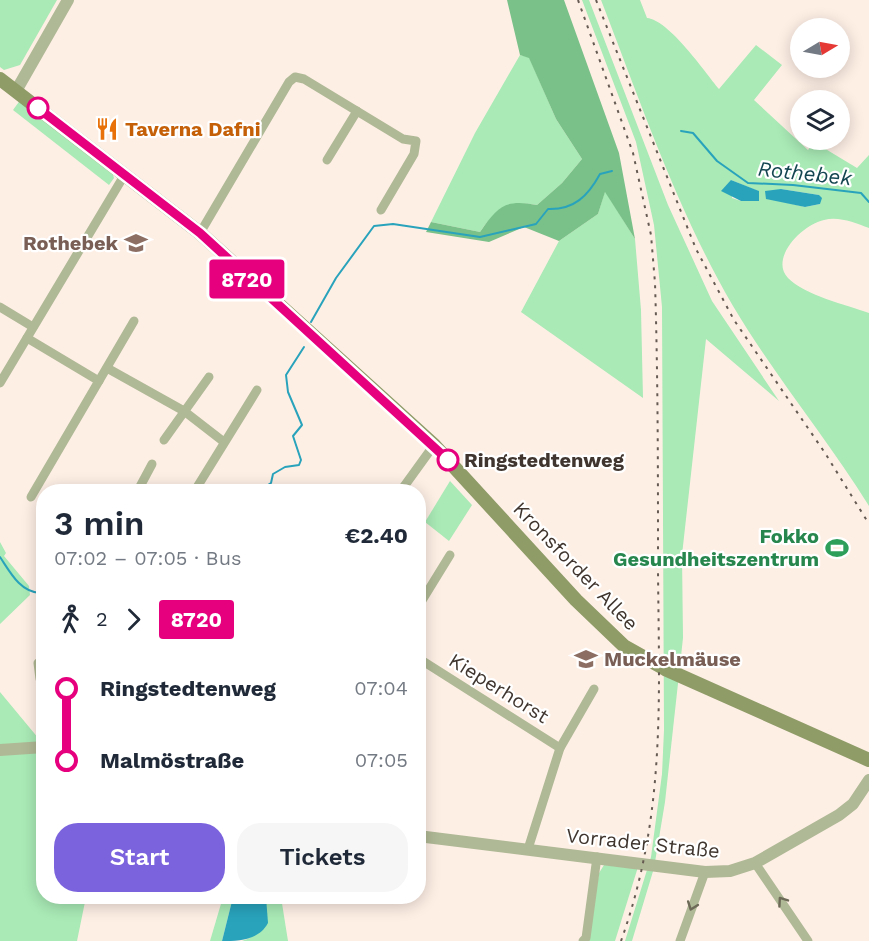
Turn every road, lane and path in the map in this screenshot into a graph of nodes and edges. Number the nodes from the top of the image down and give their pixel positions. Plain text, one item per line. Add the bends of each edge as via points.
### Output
1 (68, 0) edge
2 (0, 79) edge
3 (16, 91) junction
4 (357, 111) junction
5 (327, 160) dead end
6 (125, 174) junction
7 (381, 210) dead end
8 (200, 233) junction
9 (0, 307) edge
10 (134, 321) dead end
11 (33, 327) junction
12 (27, 338) junction
13 (107, 368) junction
14 (209, 377) dead end
15 (99, 381) junction
16 (0, 383) edge
17 (257, 390) dead end
18 (184, 411) junction
19 (165, 440) dead end
20 (224, 442) junction
21 (434, 445) junction
22 (152, 464) dead end
23 (39, 484) edge
24 (141, 484) edge
25 (199, 484) edge
26 (406, 484) edge
27 (36, 488) edge
28 (31, 497) dead end
29 (450, 555) dead end
30 (426, 594) edge
31 (426, 663) edge
32 (594, 688) dead end
33 (36, 748) edge
34 (560, 748) junction
35 (0, 750) edge
36 (869, 760) edge
37 (869, 780) edge
38 (426, 837) edge
39 (528, 849) junction
40 (597, 857) junction
41 (755, 863) junction
42 (705, 872) junction
43 (583, 941) edge
44 (680, 941) edge
45 (808, 941) edge

1 - 3 street
2 - 3 main road, Kronsforder Allee
3 - 6 main road, Kronsforder Allee
4 - 5 street
4 - 7 street via 403,139 416,141 414,154
4 - 8 street via 295,77
6 - 8 main road, Kronsforder Allee
6 - 11 street
8 - 21 main road, Kronsforder Allee
9 - 11 street
10 - 13 street
11 - 12 street
12 - 15 street
12 - 16 street
13 - 15 street
13 - 18 street
14 - 18 street
15 - 23 street
17 - 20 street
18 - 19 street
18 - 20 street
20 - 25 street
21 - 26 street
21 - 36 main road, Kronsforder Allee via 576,600 624,646 665,669
22 - 24 street
27 - 28 street
29 - 30 street
31 - 34 street, Kieperhorst
32 - 34 street
33 - 35 street
34 - 39 street
37 - 41 street, Vorrader Straße via 846,810
38 - 39 street, Vorrader Straße
39 - 40 street, Vorrader Straße
40 - 42 street, Vorrader Straße
40 - 43 street
41 - 42 street, Vorrader Straße via 730,872
45 -> 41 street
42 -> 44 street

